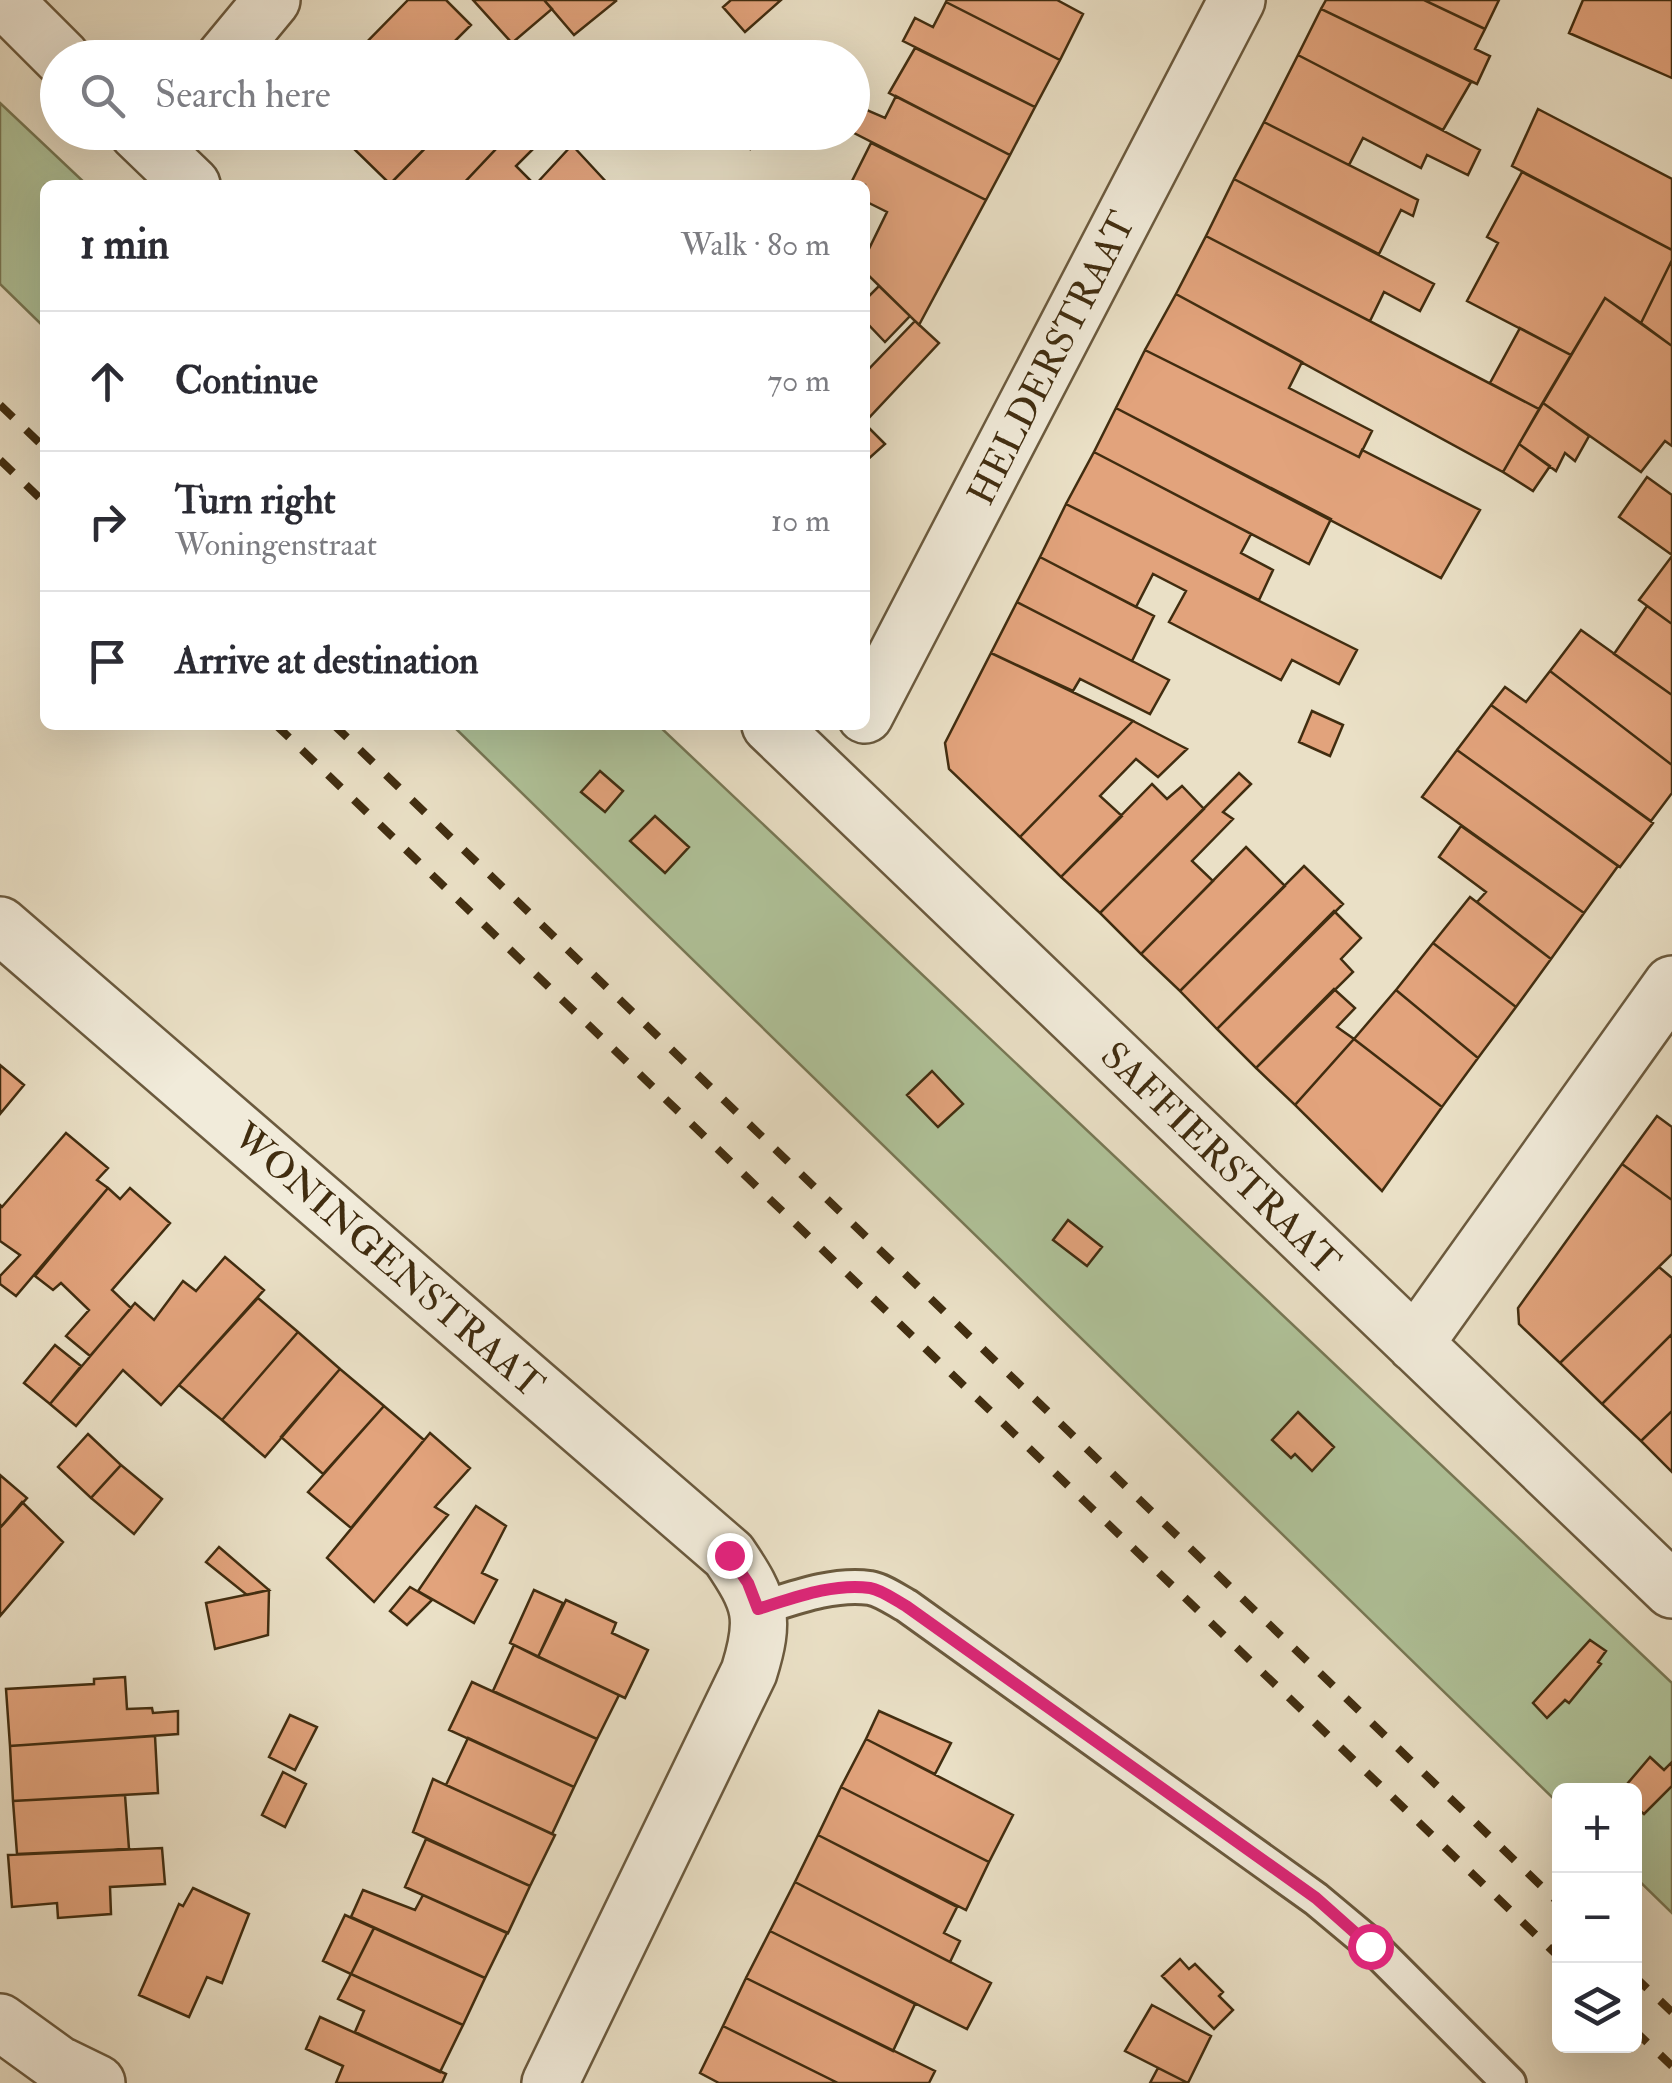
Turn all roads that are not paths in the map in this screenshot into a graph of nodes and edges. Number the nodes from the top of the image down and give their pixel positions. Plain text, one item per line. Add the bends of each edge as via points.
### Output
1 (4, 0) edge
2 (272, 0) edge
3 (1237, 0) edge
4 (44, 40) edge
5 (239, 40) edge
6 (161, 150) edge
7 (188, 180) edge
8 (870, 705) edge
9 (775, 730) edge
10 (857, 730) edge
11 (831, 782) junction
12 (0, 925) edge
13 (1672, 984) edge
14 (1416, 1344) junction
15 (1672, 1590) edge
16 (758, 1609) junction
17 (0, 2022) edge
18 (96, 2083) edge
19 (550, 2083) edge
20 (1509, 2083) edge

1 - 4 street
2 - 5 street
3 - 8 street, HELDERSTRAAT
6 - 7 street
9 - 11 street, SAFFIERSTRAAT
10 - 11 street
11 - 14 street, SAFFIERSTRAAT
12 - 16 street, WONINGENSTRAAT via 729,1555
13 - 14 street
14 - 15 street, SAFFIERSTRAAT
16 - 19 street via 759,1640 749,1672
16 - 20 lane via 842,1588 874,1588 906,1606 1316,1898
17 - 18 street

